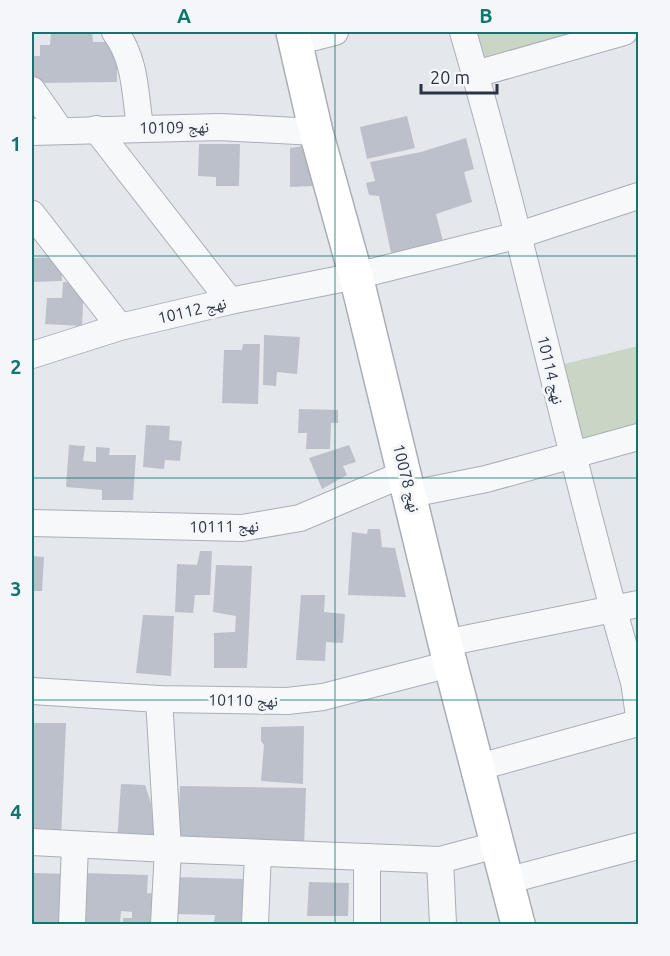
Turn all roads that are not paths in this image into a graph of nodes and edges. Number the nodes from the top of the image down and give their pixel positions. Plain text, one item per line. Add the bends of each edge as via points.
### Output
1 (115, 32) edge
2 (335, 32) edge
3 (463, 32) edge
4 (624, 32) edge
5 (295, 37) edge
6 (476, 74) junction
7 (32, 90) edge
8 (140, 128) junction
9 (96, 129) junction
10 (60, 130) junction
11 (32, 132) edge
12 (316, 132) junction
13 (639, 196) edge
14 (32, 214) edge
15 (519, 235) junction
16 (356, 276) junction
17 (230, 301) junction
18 (120, 327) junction
19 (32, 355) edge
20 (639, 437) edge
21 (572, 455) junction
22 (408, 484) junction
23 (32, 523) edge
24 (639, 604) edge
25 (614, 611) junction
26 (448, 653) junction
27 (636, 681) edge
28 (32, 691) edge
29 (159, 699) junction
30 (639, 709) edge
31 (639, 723) edge
32 (479, 766) junction
33 (32, 842) edge
34 (75, 845) junction
35 (496, 845) junction
36 (639, 846) edge
37 (168, 849) junction
38 (258, 853) junction
39 (366, 856) junction
40 (440, 860) junction
41 (506, 881) junction
42 (72, 924) edge
43 (164, 924) edge
44 (255, 924) edge
45 (367, 924) edge
46 (443, 924) edge
47 (518, 924) edge

1 - 8 street via 127,47 131,62
2 - 5 street
3 - 6 street, نهج 10114
4 - 6 street
5 - 12 street, نهج 10078
6 - 15 street, نهج 10114
7 - 10 street
8 - 9 street, نهج 10109
8 - 12 street, نهج 10109
9 - 10 street, نهج 10109
9 - 17 street
10 - 11 street, نهج 10109
12 - 16 street, نهج 10078
13 - 15 street, نهج 10112
14 - 18 street
15 - 16 street, نهج 10112
15 - 21 street, نهج 10114
16 - 17 street, نهج 10112
16 - 22 street, نهج 10078
17 - 18 street, نهج 10112
18 - 19 street, نهج 10112
20 - 21 street, نهج 10111
21 - 22 street, نهج 10111 via 486,479
21 - 25 street, نهج 10114
22 - 23 street, نهج 10111 via 300,518 242,528
22 - 26 street, نهج 10078
24 - 25 street, نهج 10110
25 - 26 street, نهج 10110
25 - 27 street, نهج 10114
26 - 29 street, نهج 10110 via 323,697 287,701
26 - 32 street, نهج 10078
27 - 30 street, نهج 10114
28 - 29 street, نهج 10110
29 - 37 street
31 - 32 street
32 - 35 street, نهج 10078
33 - 34 street
34 - 37 street
34 - 42 street
35 - 40 street
35 - 41 street, نهج 10078
36 - 41 street
37 - 38 street
37 - 43 street
38 - 39 street
38 - 44 street
39 - 40 street
39 - 45 street
40 - 46 street
41 - 47 street, نهج 10078

